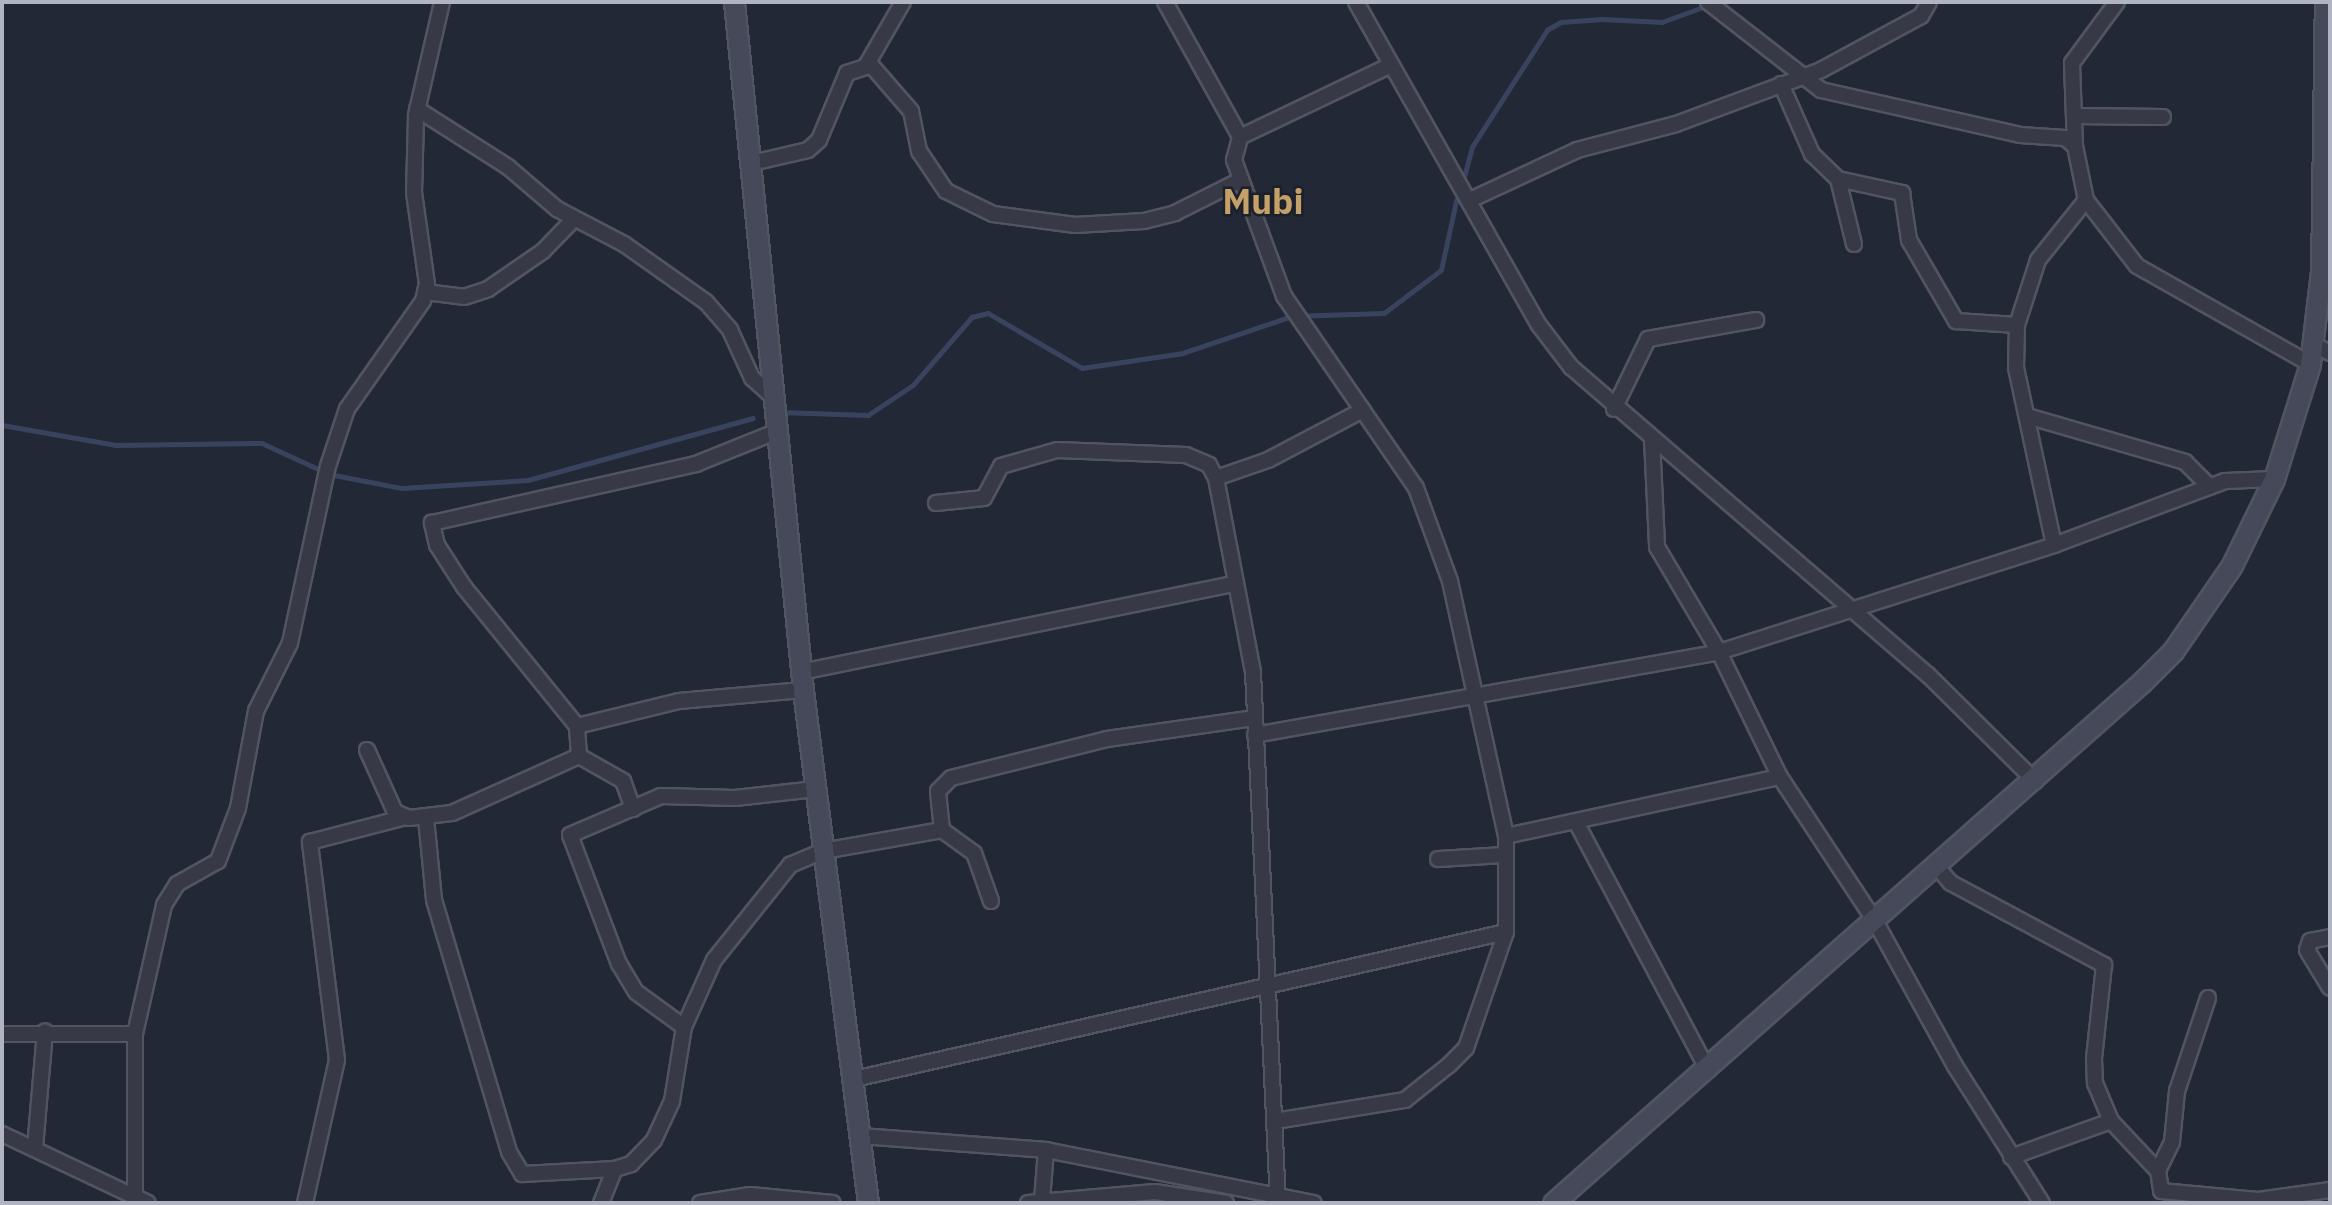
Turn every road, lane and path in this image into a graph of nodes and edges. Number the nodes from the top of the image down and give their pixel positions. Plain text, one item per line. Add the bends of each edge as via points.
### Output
1 (442, 2) edge
2 (734, 2) edge
3 (903, 2) edge
4 (1165, 2) edge
5 (1356, 2) edge
6 (1708, 2) edge
7 (1928, 2) edge
8 (2117, 2) edge
9 (2325, 2) edge
10 (1391, 65) junction
11 (866, 66) junction
12 (1799, 77) junction
13 (1781, 85) junction
14 (417, 109) junction
15 (2074, 116) junction
16 (2163, 117) dead end
17 (1240, 137) junction
18 (2075, 146) junction
19 (2327, 162) edge
20 (752, 163) junction
21 (1838, 179) junction
22 (1241, 180) junction
23 (1470, 200) junction
24 (2086, 200) junction
25 (573, 220) junction
26 (1854, 244) dead end
27 (425, 292) junction
28 (1756, 320) dead end
29 (2017, 325) junction
30 (2322, 349) edge
31 (2310, 364) junction
32 (774, 398) junction
33 (1614, 409) junction
34 (1363, 410) junction
35 (2027, 416) junction
36 (778, 431) junction
37 (1652, 439) junction
38 (1216, 478) junction
39 (2274, 480) junction
40 (2210, 487) junction
41 (936, 503) dead end
42 (2054, 545) junction
43 (1234, 584) junction
44 (1853, 613) junction
45 (1719, 652) junction
46 (802, 681) junction
47 (1474, 697) junction
48 (1254, 718) junction
49 (577, 726) junction
50 (1255, 735) junction
51 (367, 750) dead end
52 (579, 755) junction
53 (1780, 777) junction
54 (2035, 780) junction
55 (815, 789) junction
56 (632, 809) junction
57 (406, 817) junction
58 (426, 818) junction
59 (1576, 822) junction
60 (942, 830) junction
61 (1506, 836) junction
62 (823, 851) junction
63 (1506, 855) junction
64 (1438, 859) dead end
65 (1937, 867) junction
66 (991, 901) dead end
67 (1875, 921) junction
68 (1506, 932) junction
69 (2330, 937) edge
70 (1269, 982) junction
71 (2330, 988) edge
72 (2208, 998) dead end
73 (684, 1027) junction
74 (45, 1031) junction
75 (2, 1034) edge
76 (135, 1034) junction
77 (1708, 1070) junction
78 (854, 1079) junction
79 (1275, 1121) junction
80 (2111, 1121) junction
81 (2, 1134) edge
82 (862, 1136) junction
83 (35, 1148) junction
84 (1046, 1150) junction
85 (2011, 1157) junction
86 (615, 1169) junction
87 (2158, 1171) junction
88 (2330, 1190) edge
89 (141, 1201) edge
90 (1278, 1201) edge
91 (1035, 1202) edge
92 (305, 1203) edge
93 (601, 1203) edge
94 (699, 1203) edge
95 (833, 1203) edge
96 (868, 1203) edge
97 (1226, 1203) edge
98 (1314, 1203) edge
99 (1553, 1203) edge
100 (2042, 1203) edge

1 - 14 street
2 - 20 main road
3 - 11 street
4 - 17 street
5 - 10 street
6 - 12 street
7 - 12 street via 1921,16
8 - 15 street via 2072,62
9 - 19 main road
10 - 17 street
10 - 23 street
11 - 20 street via 847,73 835,89 819,140 808,150
11 - 22 street via 911,111 919,151 946,191 993,214 1075,225 1144,221 1175,213
12 - 13 street
12 - 18 street via 1850,99 1924,109 2020,135 2065,138
13 - 21 street via 1812,154
13 - 23 street via 1676,124 1577,150
14 - 25 street via 508,167
14 - 27 street via 414,193
15 - 16 street
15 - 18 street
17 - 22 street via 1234,160
18 - 24 street
19 - 30 main road
20 - 32 main road
21 - 26 street
21 - 29 street via 1902,193 1909,240 1956,321
22 - 34 street via 1284,296 1307,336
23 - 33 street via 1539,325
24 - 29 street via 2038,260
24 - 31 street via 2137,266 2165,286
25 - 27 street via 543,251 488,289 464,297
25 - 32 street via 624,244 706,302 730,330 752,378
27 - 76 street via 348,409 328,466 290,643 244,747 229,835 218,861 171,890
28 - 33 street via 1648,339
29 - 35 street via 2016,368
30 - 31 main road
31 - 39 main road
32 - 36 main road
33 - 37 street
34 - 38 street via 1268,460
34 - 47 street via 1416,488 1450,581
35 - 40 street via 2185,462
35 - 42 street
36 - 46 main road
36 - 49 street via 696,464 432,523 438,545 464,587
37 - 44 street
37 - 45 street via 1652,530
38 - 41 street via 1209,465 1186,455 1056,450 1001,466 984,498
38 - 43 street
39 - 40 street
39 - 54 main road via 2232,565 2173,651
40 - 42 street
42 - 44 street
43 - 46 street
43 - 48 street via 1253,672
44 - 45 street
44 - 54 street via 1928,675
45 - 47 street
45 - 53 street
46 - 49 street via 679,701
46 - 55 main road
47 - 50 street
47 - 61 street
48 - 50 street
48 - 60 street via 1107,739 951,778 938,792
49 - 52 street
50 - 70 street
51 - 57 street via 395,813
52 - 56 street via 615,773
52 - 58 street via 452,813
53 - 59 street
53 - 67 street
54 - 65 main road
55 - 56 street via 735,798 662,796
55 - 62 main road
56 - 73 street via 570,835 619,964 636,992
57 - 58 street
57 - 92 street via 310,842 337,1060
58 - 86 street via 434,900 515,1170
59 - 61 street
59 - 77 street
60 - 62 street
60 - 66 street via 974,853
61 - 63 street
62 - 73 street via 790,865 757,906 715,960
62 - 78 main road
63 - 64 street
63 - 68 street
65 - 67 main road
65 - 80 street via 1951,883 2104,965 2095,1083
67 - 77 main road
67 - 85 street
68 - 70 street
68 - 79 street via 1466,1048 1440,1073 1405,1100
69 - 71 street via 2309,941 2307,950
70 - 78 street
70 - 79 street
72 - 87 street via 2177,1091 2172,1142
73 - 86 street via 672,1101 654,1140 631,1164
74 - 75 street
74 - 76 street via 55,1037
74 - 83 street
76 - 89 street
77 - 99 main road
78 - 82 main road
79 - 90 street
80 - 85 street
80 - 87 street
81 - 83 street
82 - 84 street
82 - 96 main road
83 - 89 street via 32,1154
84 - 90 street
84 - 91 street
85 - 100 street
86 - 93 street
87 - 88 street via 2157,1184 2167,1194 2258,1200
90 - 98 street
91 - 97 street via 1155,1192
94 - 95 street via 750,1195

